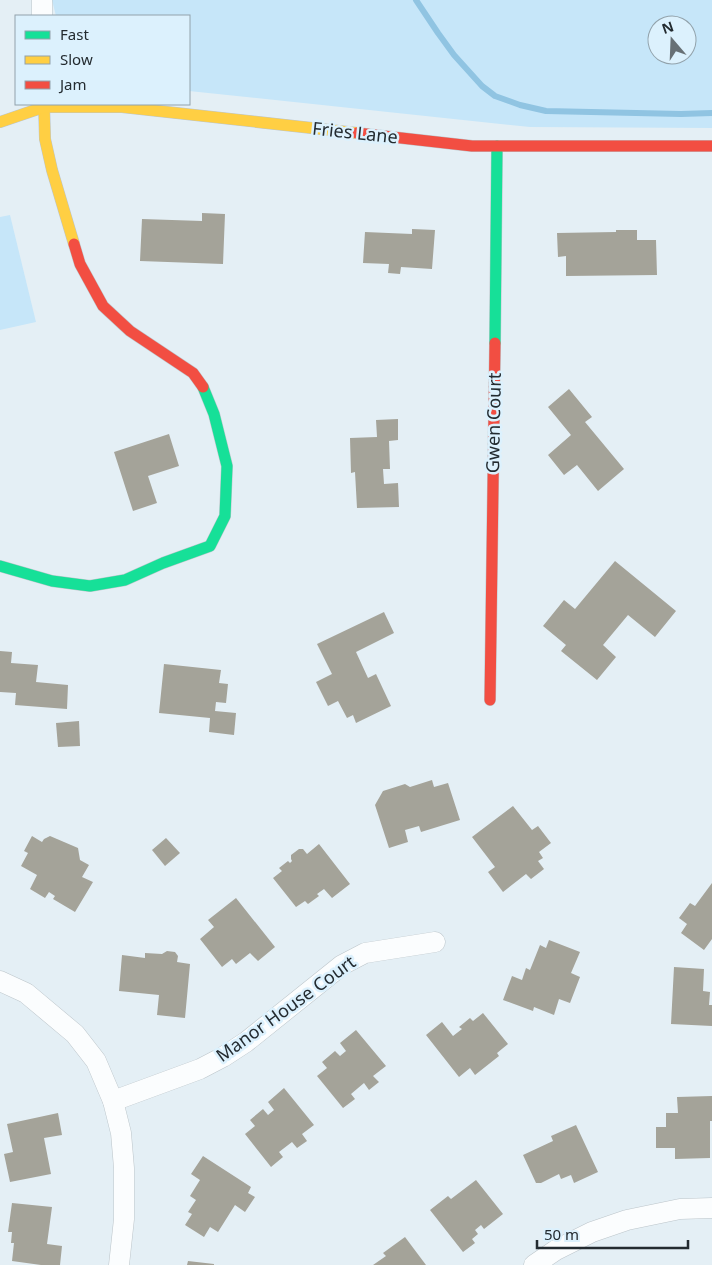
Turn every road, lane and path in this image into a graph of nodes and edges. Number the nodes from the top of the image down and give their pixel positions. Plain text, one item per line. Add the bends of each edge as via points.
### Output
1 (42, 0) edge
2 (42, 15) edge
3 (44, 106) edge
4 (0, 122) edge
5 (497, 146) junction
6 (712, 146) edge
7 (0, 566) edge
8 (490, 700) dead end
9 (435, 942) dead end
10 (0, 981) edge
11 (113, 1101) junction
12 (712, 1208) edge
13 (119, 1265) edge
14 (534, 1265) edge

1 - 2 street
3 - 4 street, Fries Lane
3 - 5 street, Fries Lane via 122,107 472,146
3 - 7 street via 45,139 55,180 80,264 102,306 130,331 193,373 203,387 214,414 227,466 225,516 210,546 125,580 90,586 52,581
5 - 6 street, Fries Lane
5 - 8 street, Gwen Court
9 - 11 street, Manor House Court via 365,953 342,965 223,1057 200,1070
10 - 11 street via 26,994 75,1034 96,1061
11 - 13 street via 121,1133 124,1168 124,1219
12 - 14 street via 680,1209 627,1220 592,1232

